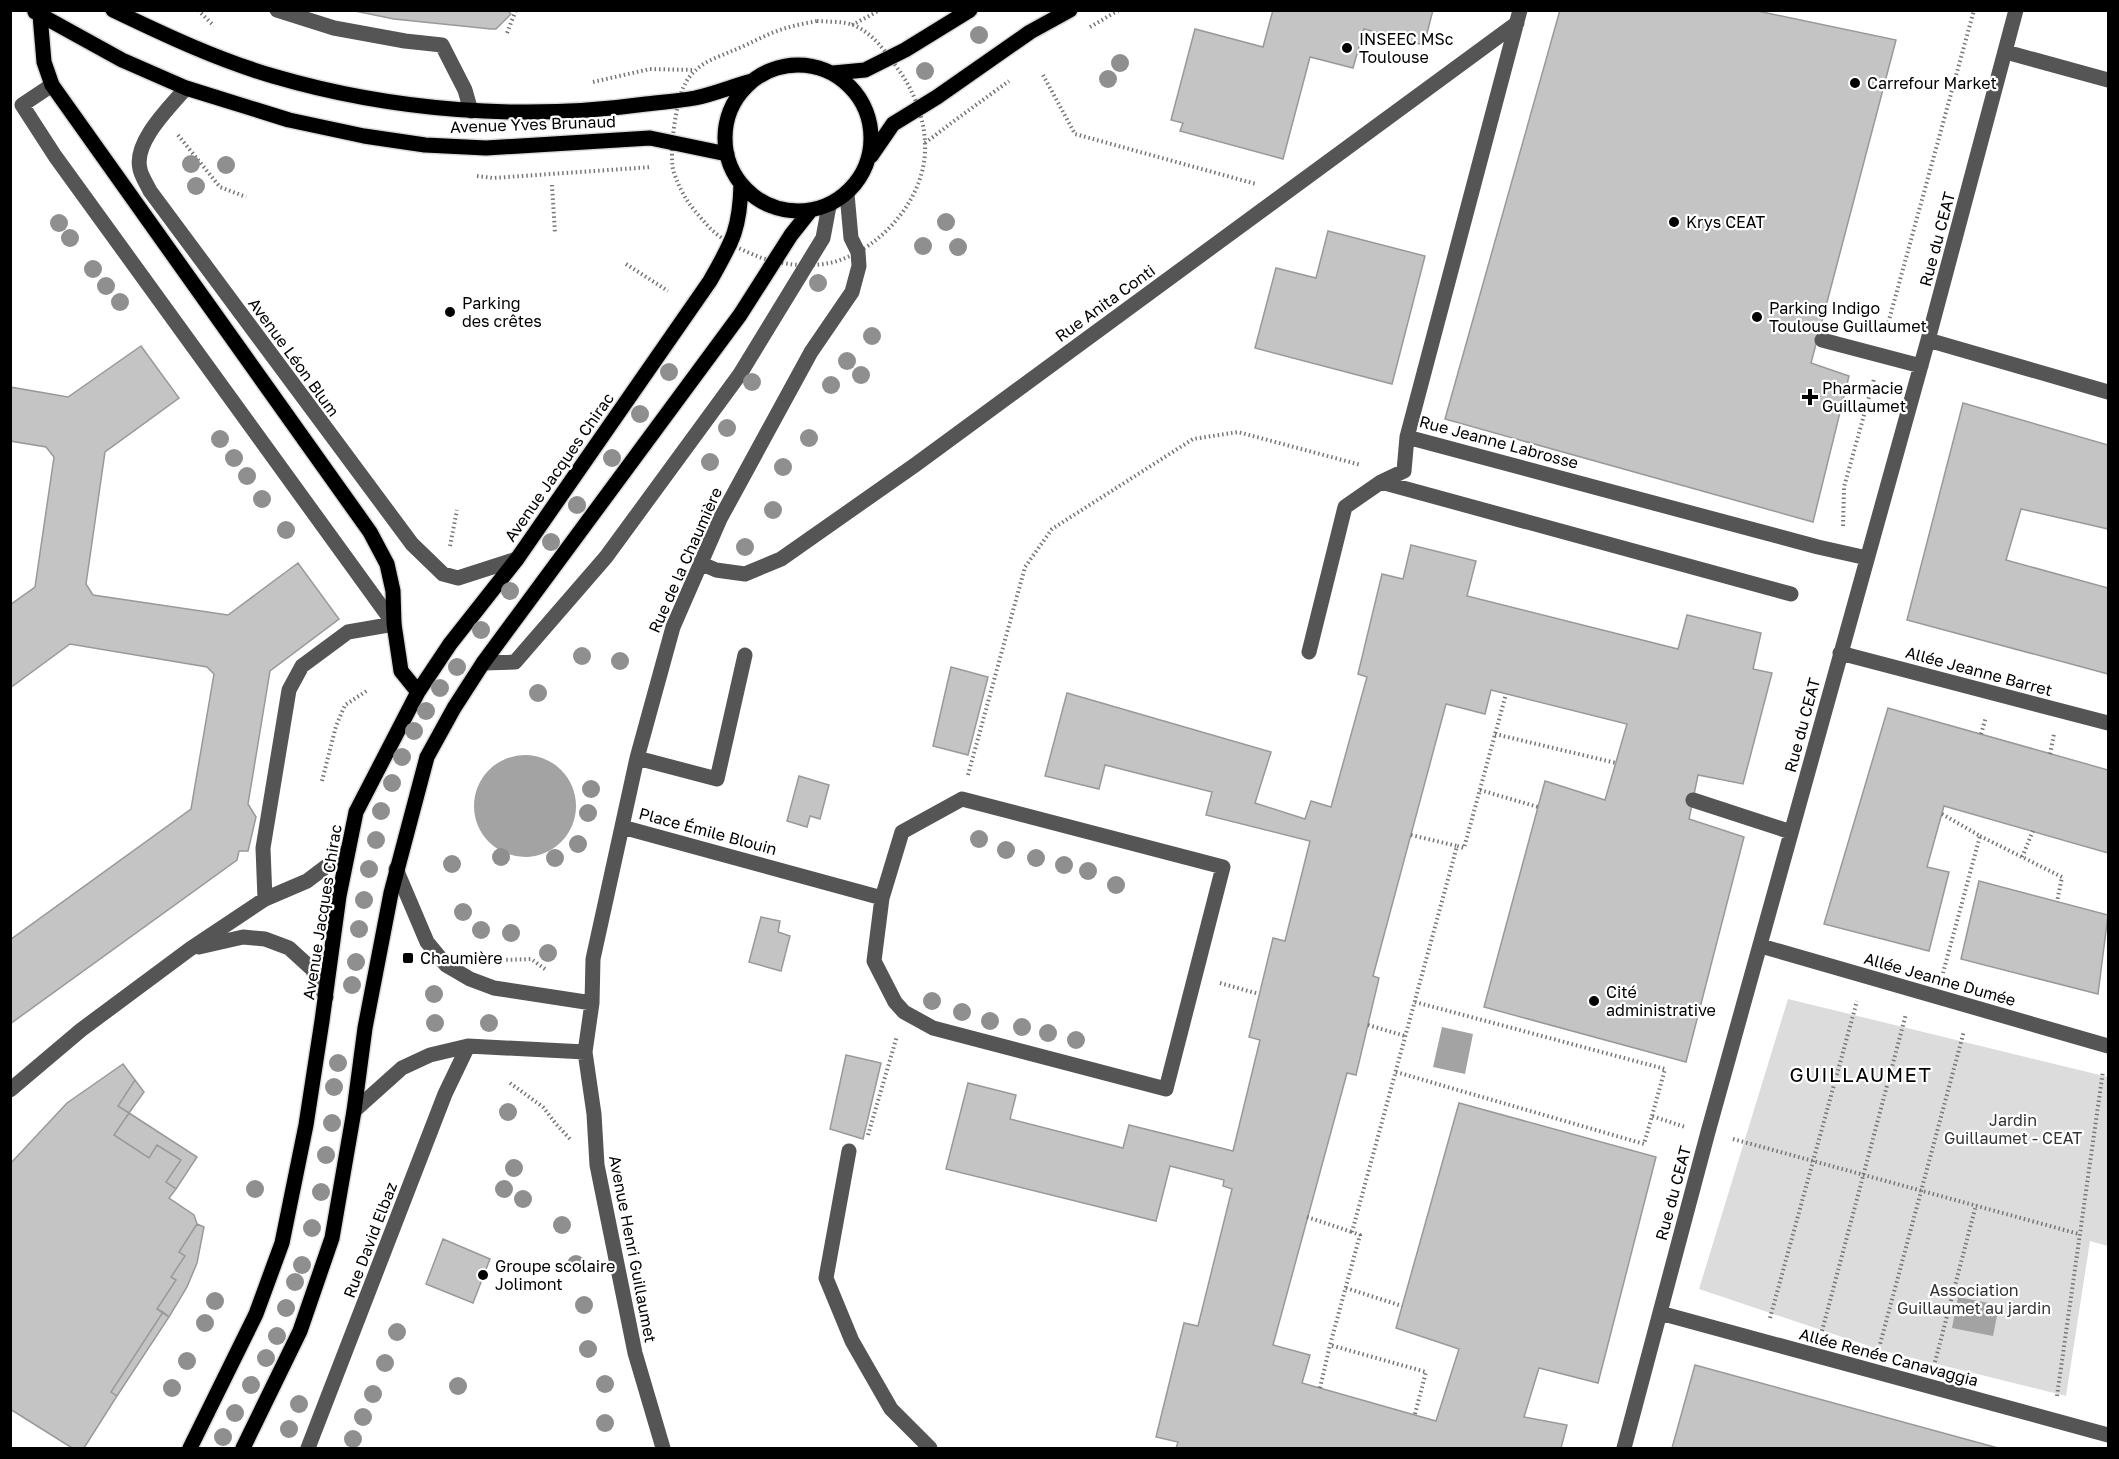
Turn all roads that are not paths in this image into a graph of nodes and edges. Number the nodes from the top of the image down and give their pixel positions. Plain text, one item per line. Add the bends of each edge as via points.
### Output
1 (113, 10) edge
2 (277, 10) edge
3 (970, 10) edge
4 (1070, 10) edge
5 (2016, 10) edge
6 (37, 13) edge
7 (1518, 17) edge
8 (2006, 52) junction
9 (833, 73) junction
10 (2109, 80) edge
11 (752, 81) junction
12 (52, 85) junction
13 (186, 88) junction
14 (471, 111) junction
15 (727, 154) junction
16 (869, 159) junction
17 (741, 184) junction
18 (847, 194) junction
19 (829, 206) junction
20 (810, 211) junction
21 (1822, 340) dead end
22 (1928, 340) junction
23 (1921, 366) junction
24 (2109, 392) edge
25 (1407, 437) junction
26 (1381, 483) junction
27 (1867, 558) junction
28 (517, 559) junction
29 (700, 563) junction
30 (1791, 594) dead end
31 (394, 624) junction
32 (1309, 652) dead end
33 (1840, 653) junction
34 (745, 655) dead end
35 (483, 663) junction
36 (418, 692) junction
37 (2109, 723) edge
38 (637, 758) junction
39 (1693, 800) dead end
40 (621, 827) junction
41 (1791, 832) junction
42 (348, 850) junction
43 (396, 869) junction
44 (882, 898) junction
45 (265, 899) junction
46 (1761, 946) junction
47 (190, 949) junction
48 (326, 997) junction
49 (592, 1003) junction
50 (468, 1046) junction
51 (2108, 1046) edge
52 (585, 1052) junction
53 (10, 1090) edge
54 (354, 1111) junction
55 (849, 1151) road end
56 (1660, 1313) junction
57 (2109, 1435) edge
58 (190, 1449) edge
59 (243, 1449) edge
60 (308, 1449) edge
61 (663, 1449) edge
62 (930, 1449) edge
63 (1624, 1449) edge

1 - 14 main road, Avenue Yves Brunaud via 211,54 272,76 370,98
2 - 14 street, Avenue Yves Brunaud via 334,28 442,45
3 - 9 main road via 866,70
4 - 16 main road via 1030,32 893,124
5 - 8 street, Rue du CEAT
6 - 12 main road via 44,62
6 - 13 main road, Avenue Yves Brunaud via 122,60
7 - 25 street, Rue Jeanne Labrosse
7 - 29 street, Rue Anita Conti via 915,465 781,559 745,574 716,570
8 - 10 street
8 - 22 street, Rue du CEAT
9 - 11 main road via 813,66 791,65
9 - 16 main road via 849,85 869,119
11 - 14 main road, Avenue Yves Brunaud via 696,98 607,110
11 - 15 main road via 729,114 724,134
12 - 31 main road via 370,532 387,564
12 - 31 street via 22,105
13 - 15 main road, Avenue Yves Brunaud via 289,120 425,145 486,148 650,138
13 - 28 street, Avenue Léon Blum via 141,147 139,168 150,191 412,544 443,574 458,578
15 - 17 main road
16 - 18 main road
17 - 20 main road via 772,207
17 - 28 main road, Avenue Jacques Chirac via 741,213 731,244 710,281
18 - 19 main road
18 - 29 street, Rue de la Chaumière via 851,238 859,266 852,292 805,363
19 - 20 main road
19 - 35 street via 823,238 740,374 606,557 515,662
20 - 35 main road via 726,333
21 - 23 street
22 - 23 street, Rue du CEAT
22 - 24 street
23 - 27 street, Rue du CEAT
25 - 26 street via 1404,471
25 - 27 street, Rue Jeanne Labrosse
26 - 30 street
26 - 32 street via 1346,507
27 - 33 street, Rue du CEAT
28 - 36 main road, Avenue Jacques Chirac
29 - 38 street, Rue de la Chaumière via 673,627
31 - 36 main road via 401,670
31 - 45 street via 348,632 302,666 289,690 262,848
33 - 37 street, Allée Jeanne Barret
33 - 41 street, Rue du CEAT
34 - 38 street via 717,779
35 - 43 main road via 427,757
36 - 42 main road, Avenue Jacques Chirac via 356,812
38 - 40 street, Rue de la Chaumière
39 - 41 street
40 - 44 street, Place Émile Blouin
40 - 49 street, Rue de la Chaumière via 592,959
41 - 46 street, Rue du CEAT
42 - 45 street via 307,880
42 - 48 main road, Avenue Jacques Chirac
43 - 49 street via 427,942 446,964 494,988
43 - 54 main road via 365,1028
44 - 44 street via 874,961 904,1012 933,1029 1166,1089 1223,867 962,799 902,832
45 - 47 street
46 - 51 street, Allée Jeanne Dumée
46 - 56 street, Rue du CEAT
47 - 48 street via 243,937 265,939 296,953 312,969
47 - 53 street via 81,1030
48 - 58 main road, Avenue Jacques Chirac via 282,1243 256,1314
49 - 52 street, Avenue Henri Guillaumet
50 - 52 street
50 - 54 street via 430,1055 402,1068
50 - 60 street, Rue David Elbaz via 445,1094
52 - 61 street, Avenue Henri Guillaumet via 597,1166 635,1353
54 - 59 main road via 332,1238 300,1331
55 - 62 street via 826,1278 852,1341 891,1409
56 - 57 street, Allée Renée Canavaggia
56 - 63 street, Rue du CEAT

